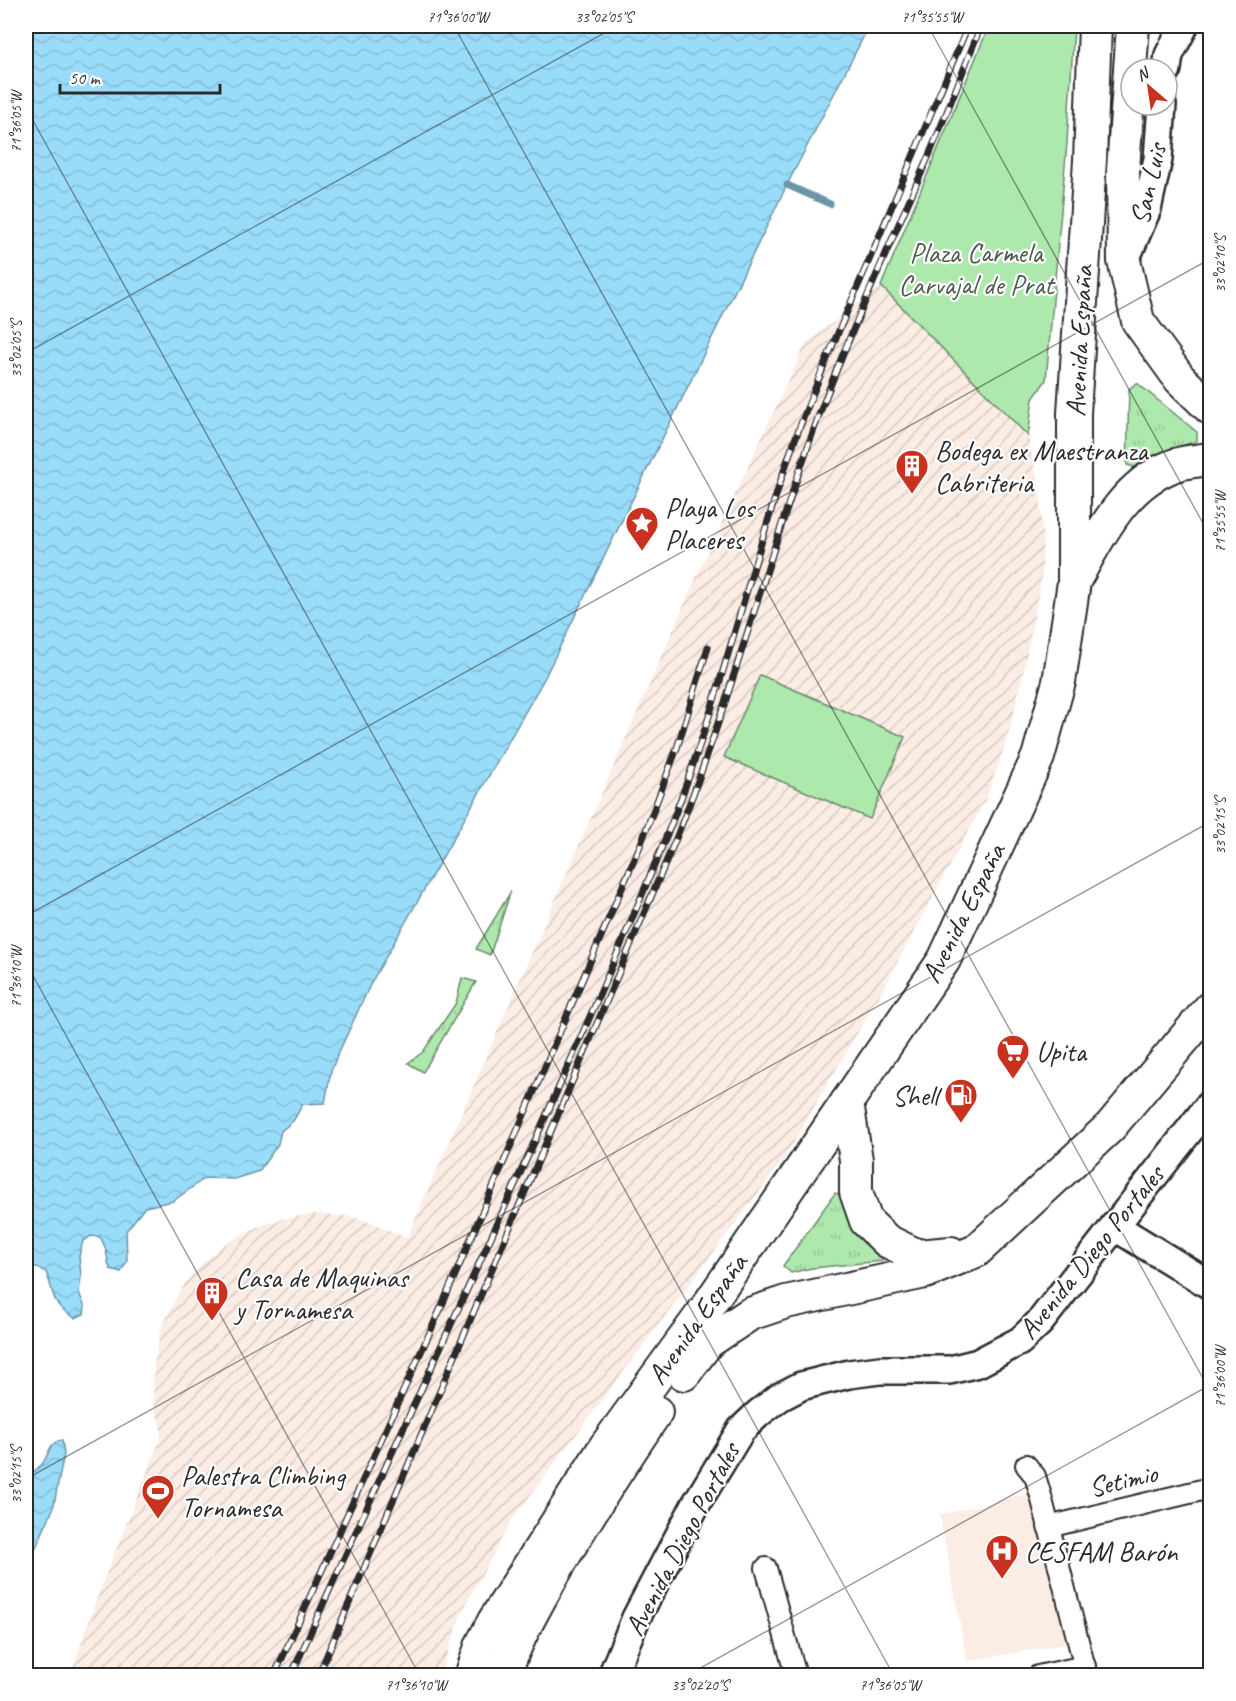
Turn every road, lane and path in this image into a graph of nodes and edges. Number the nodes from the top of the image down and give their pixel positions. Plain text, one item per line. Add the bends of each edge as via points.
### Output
1 (1095, 26) edge
2 (1133, 26) edge
3 (1184, 26) edge
4 (1169, 57) edge
5 (1161, 117) edge
6 (1124, 261) junction
7 (1210, 408) edge
8 (1210, 459) edge
9 (1074, 582) junction
10 (1210, 1008) edge
11 (847, 1102) junction
12 (1210, 1104) edge
13 (1114, 1226) junction
14 (976, 1251) junction
15 (1210, 1285) edge
16 (1026, 1466) dead end
17 (1210, 1488) edge
18 (1048, 1527) junction
19 (766, 1568) dead end
20 (1086, 1671) edge
21 (471, 1676) edge
22 (504, 1676) edge
23 (612, 1676) edge
24 (796, 1676) edge
25 (1038, 1676) edge

1 - 9 main road, Avenida España via 1074,413
2 - 6 main road, Avenida España via 1124,170
3 - 4 main road
5 - 6 main road, San Luis via 1158,159 1147,209
6 - 7 main road, Avenida España via 1138,321 1180,379
8 - 9 main road via 1169,467 1143,483 1119,506
9 - 11 main road, Avenida España via 1059,682 1038,757 944,960
10 - 14 main road, Avenida España via 1110,1127
11 - 14 main road via 856,1160 856,1192 866,1221 887,1241 918,1256
11 - 21 main road, Avenida España via 705,1310 605,1447 494,1621
12 - 13 main road, Avenida Diego Portales
13 - 15 main road
13 - 23 main road, Avenida Diego Portales via 1040,1322 1020,1341 1000,1352 950,1370 880,1370 820,1381 780,1397 759,1413 741,1431 696,1504 636,1618
14 - 22 main road, Avenida España via 925,1272 786,1302 750,1314 708,1342 635,1443 574,1538 520,1636
16 - 18 street via 1035,1476
17 - 18 street, Setimio
18 - 20 street
19 - 24 street
20 - 25 street

